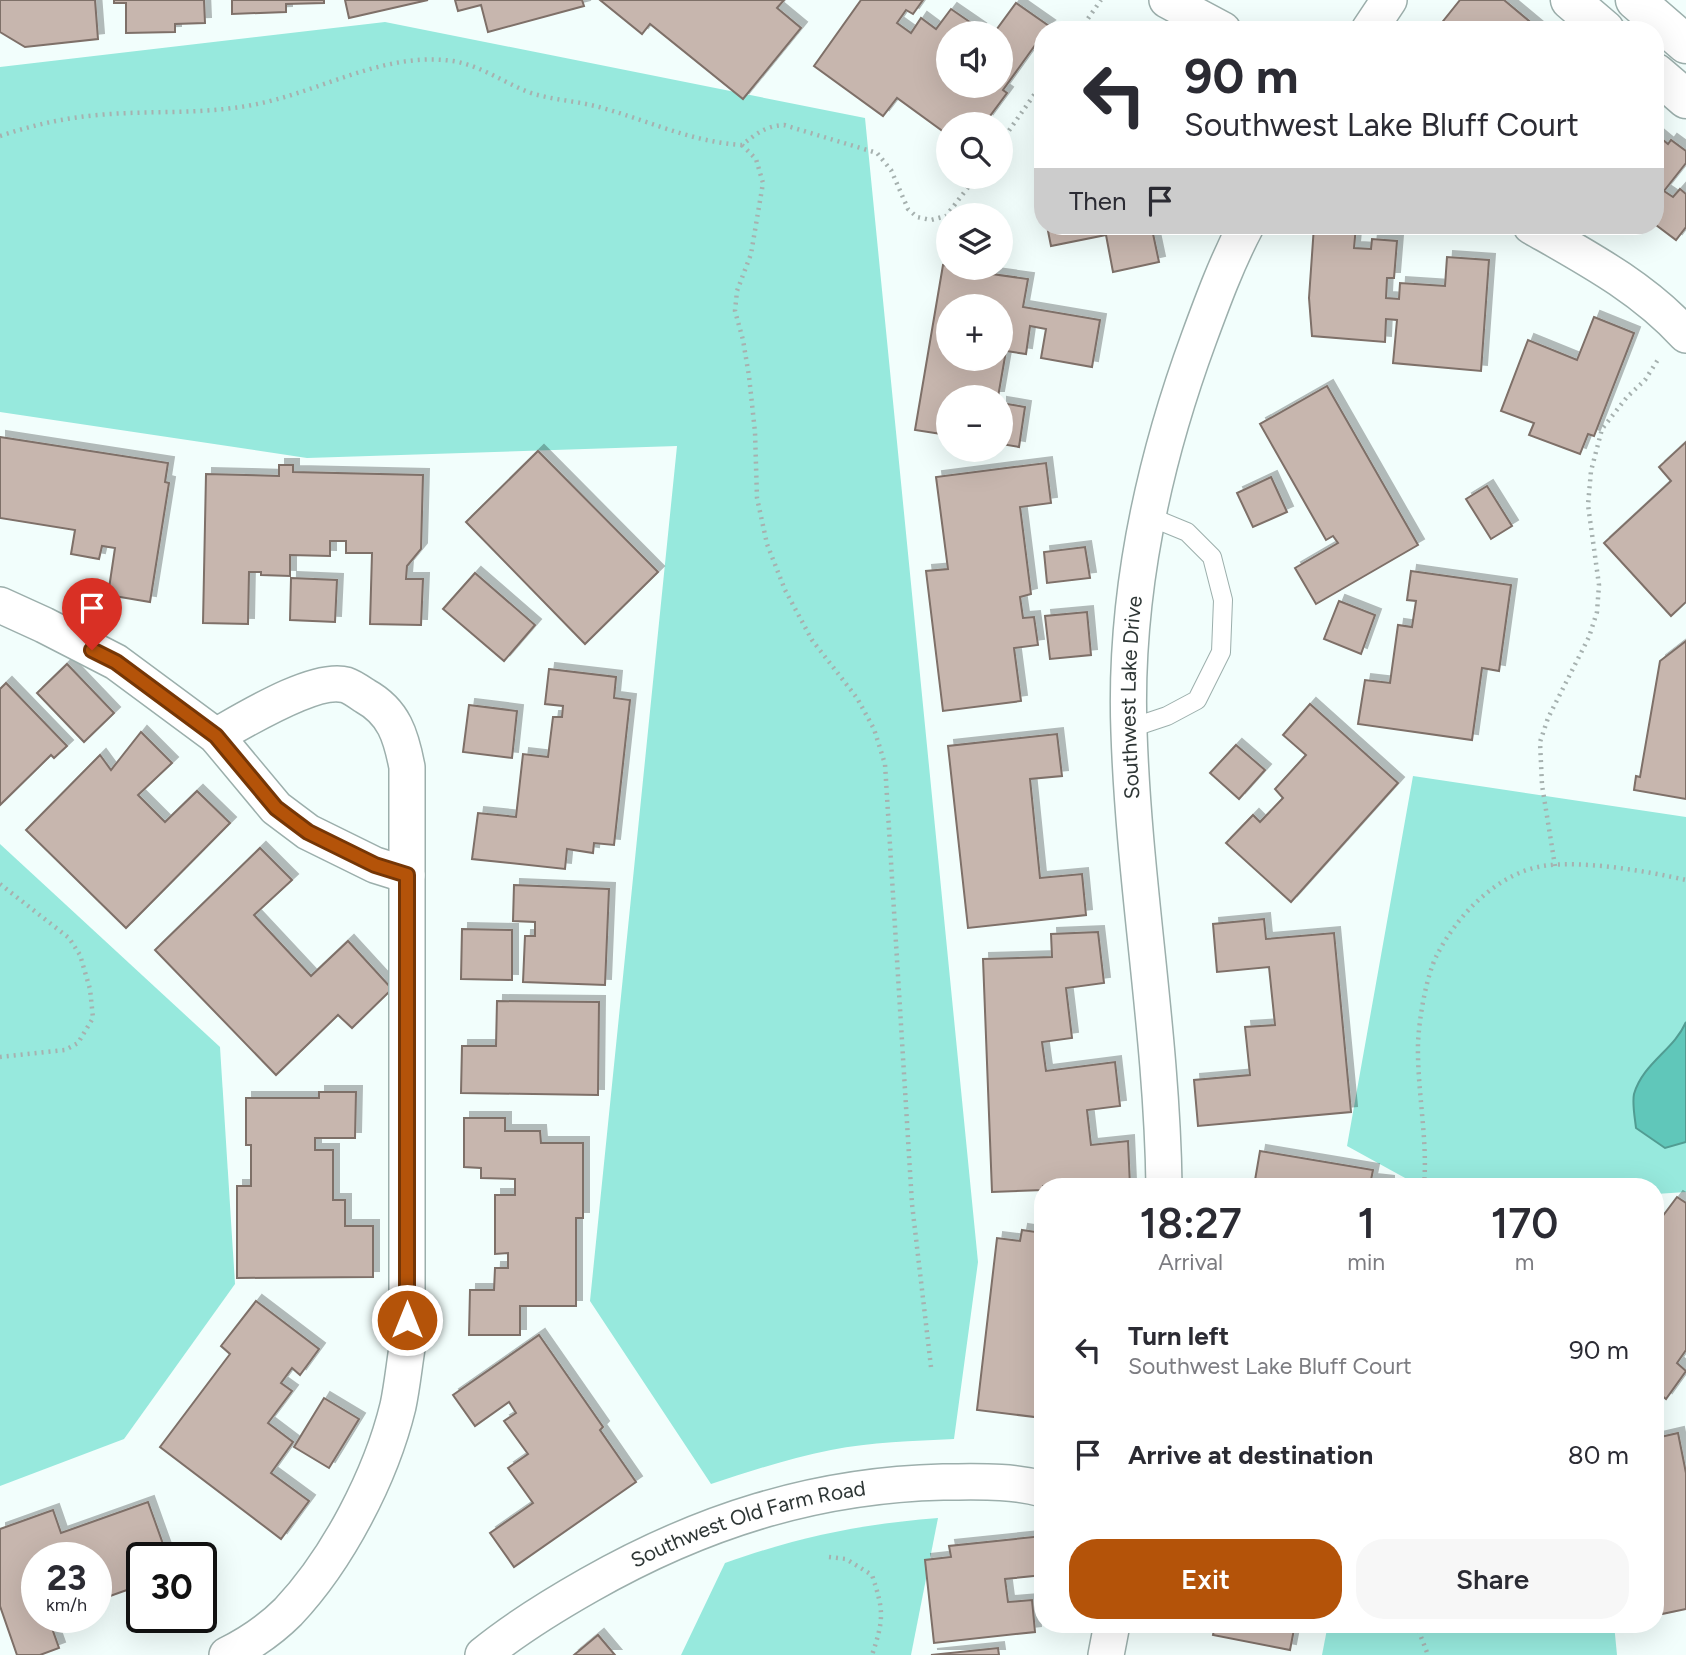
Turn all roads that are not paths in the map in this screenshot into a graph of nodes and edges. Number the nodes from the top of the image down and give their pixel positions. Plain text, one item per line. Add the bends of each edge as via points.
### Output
1 (1167, 0) edge
2 (1389, 0) edge
3 (1570, 0) edge
4 (1635, 0) edge
5 (1206, 21) edge
6 (1375, 21) edge
7 (1594, 21) edge
8 (1659, 21) edge
9 (1664, 25) edge
10 (1686, 44) edge
11 (1664, 80) edge
12 (1686, 99) edge
13 (1242, 235) edge
14 (1547, 235) edge
15 (1674, 344) edge
16 (1148, 516) junction
17 (0, 606) edge
18 (1129, 729) junction
19 (216, 736) junction
20 (407, 875) junction
21 (1164, 1178) edge
22 (1034, 1488) edge
23 (1110, 1633) edge
24 (227, 1655) edge
25 (483, 1655) edge
26 (1106, 1655) edge

1 - 5 street
2 - 6 street
3 - 7 street
4 - 8 street
9 - 10 street
11 - 12 street
13 - 16 street, Southwest Lake Drive via 1218,285 1177,399
14 - 15 street via 1633,286
16 - 18 street, Southwest Lake Drive via 1129,668
16 - 18 lane via 1187,532 1212,557 1223,600 1221,652 1197,700
17 - 19 street via 116,662
18 - 21 street, Southwest Lake Drive
19 - 20 street via 276,808 308,832 375,865
19 - 20 street via 310,688 345,684 380,704 400,735 407,767
20 - 24 street via 407,1348 398,1406 379,1461 326,1565 288,1612
22 - 25 street, Southwest Old Farm Road via 988,1481 909,1483 833,1492 761,1509 631,1562 543,1612
23 - 26 street

